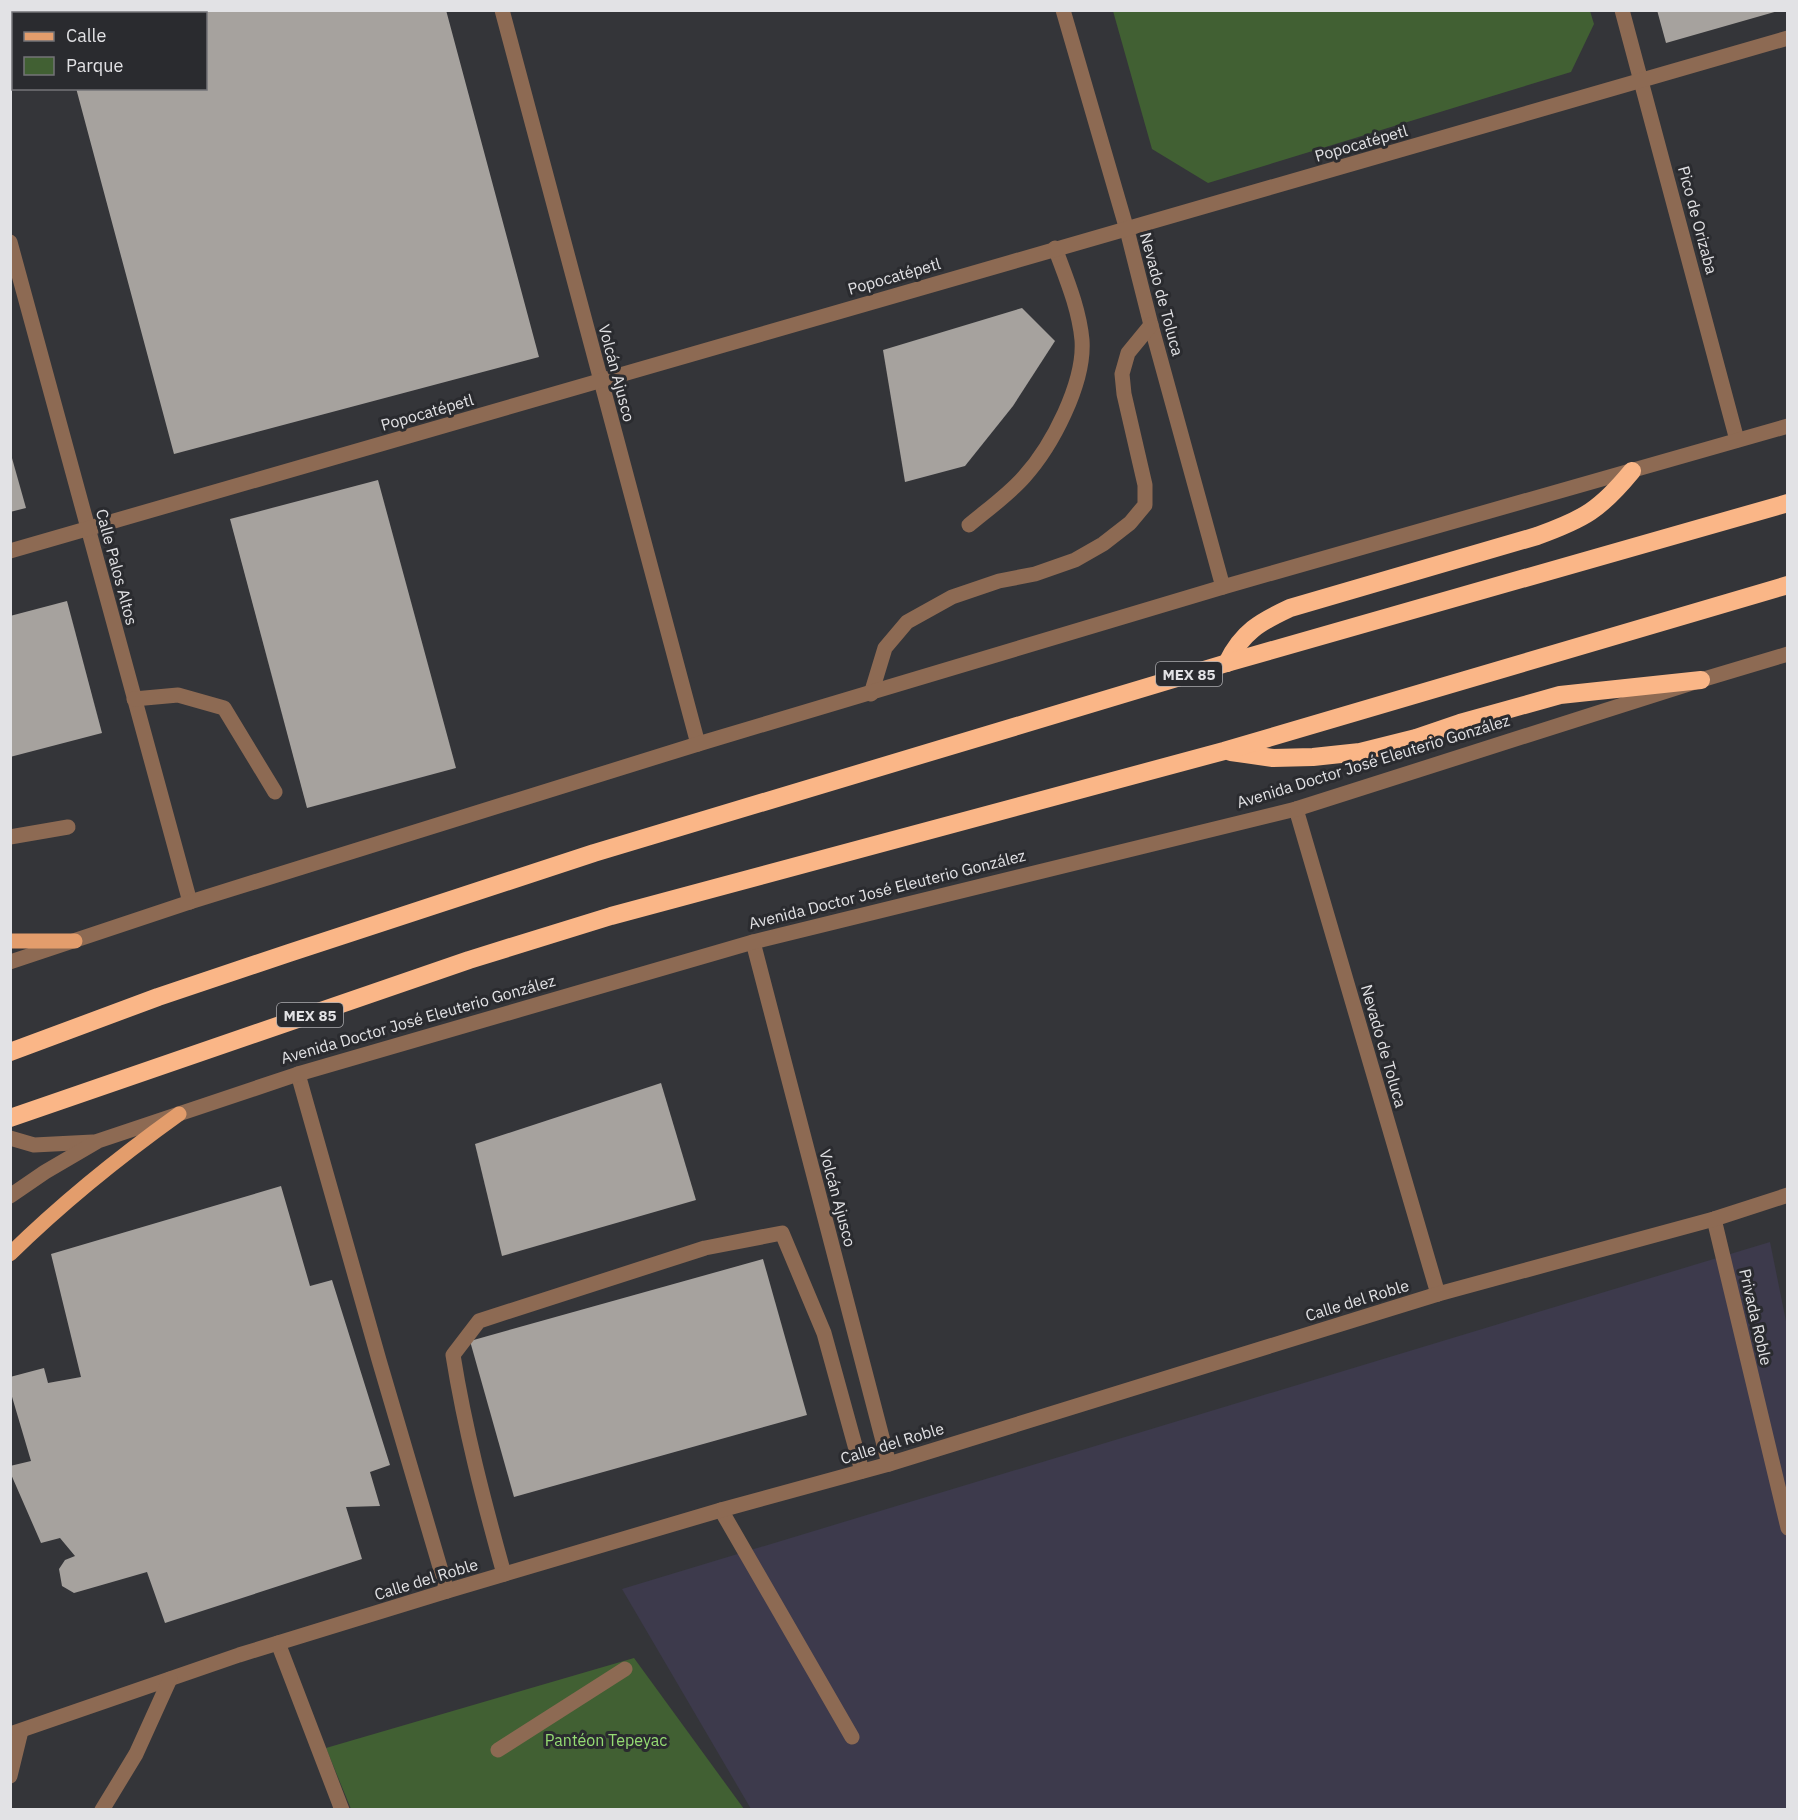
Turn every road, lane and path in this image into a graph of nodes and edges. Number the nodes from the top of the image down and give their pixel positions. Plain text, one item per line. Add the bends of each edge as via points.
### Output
1 (502, 10) edge
2 (1063, 10) edge
3 (1622, 10) edge
4 (1788, 38) edge
5 (1642, 80) junction
6 (1127, 230) junction
7 (10, 242) edge
8 (1055, 248) junction
9 (1151, 325) junction
10 (601, 380) junction
11 (1788, 426) edge
12 (1737, 440) junction
13 (1632, 471) junction
14 (1788, 503) edge
15 (969, 525) dead end
16 (88, 529) junction
17 (10, 551) edge
18 (1788, 585) edge
19 (1223, 586) junction
20 (1788, 654) edge
21 (1227, 663) junction
22 (1701, 680) junction
23 (871, 693) junction
24 (134, 699) junction
25 (698, 744) junction
26 (1224, 751) junction
27 (275, 792) dead end
28 (1296, 808) junction
29 (68, 827) dead end
30 (10, 837) edge
31 (190, 902) junction
32 (10, 941) edge
33 (75, 941) junction
34 (753, 942) junction
35 (10, 962) edge
36 (10, 1052) edge
37 (298, 1074) junction
38 (179, 1114) junction
39 (10, 1118) edge
40 (10, 1138) edge
41 (98, 1141) junction
42 (10, 1196) edge
43 (1788, 1196) edge
44 (1714, 1219) junction
45 (10, 1254) edge
46 (1438, 1294) junction
47 (889, 1464) junction
48 (862, 1471) junction
49 (721, 1510) junction
50 (1788, 1528) edge
51 (504, 1574) junction
52 (447, 1591) junction
53 (278, 1643) junction
54 (625, 1669) dead end
55 (170, 1679) junction
56 (16, 1733) edge
57 (852, 1737) dead end
58 (498, 1750) dead end
59 (10, 1776) edge
60 (102, 1809) edge
61 (342, 1809) edge

1 - 10 street, Volcán Ajusco
2 - 6 street, Nevado de Toluca
3 - 5 street, Pico de Orizaba
4 - 5 street, Popocatépetl
5 - 6 street, Popocatépetl
5 - 12 street, Pico de Orizaba
6 - 8 street, Popocatépetl
6 - 9 street, Nevado de Toluca
7 - 16 street, Calle Palos Altos
8 - 10 street, Popocatépetl
8 - 15 street via 1077,309 1082,342 1081,366 1069,406 1025,477
9 - 19 street, Nevado de Toluca
9 - 23 street via 1128,353 1122,374 1145,485 1145,505 1130,523 1075,560 952,597 908,622 885,648
10 - 16 street, Popocatépetl
10 - 25 street, Volcán Ajusco
11 - 12 street
12 - 13 street
13 - 19 street
13 - 21 highway via 1592,512 1565,526 1290,608 1268,618 1240,640
14 - 21 highway, MEX 85
16 - 17 street, Popocatépetl
16 - 24 street, Calle Palos Altos
18 - 26 highway, Avenida Doctor José Eleuterio González / MEX 85
19 - 23 street
20 - 22 street, Avenida Doctor José Eleuterio González
21 - 36 highway, MEX 85 via 594,853 212,979
22 - 26 highway via 1560,695 1360,752 1273,758
22 - 28 street, Avenida Doctor José Eleuterio González
23 - 25 street
24 - 27 street via 178,695 224,708
24 - 31 street, Calle Palos Altos
25 - 31 street
26 - 39 highway, Avenida Doctor José Eleuterio González / MEX 85 via 611,916 469,960
28 - 34 street, Avenida Doctor José Eleuterio González
28 - 46 street, Nevado de Toluca
29 - 30 street
31 - 33 street
32 - 33 main road
33 - 35 street
34 - 37 street, Avenida Doctor José Eleuterio González
34 - 47 street, Volcán Ajusco
37 - 38 street, Avenida Doctor José Eleuterio González
37 - 52 street
38 - 41 street, Avenida Doctor José Eleuterio González
38 - 45 main road via 61,1205
40 - 41 street via 34,1145
41 - 42 street, Avenida Doctor José Eleuterio González
43 - 44 street, Calle del Roble
44 - 46 street, Calle del Roble
44 - 50 street, Privada Roble
46 - 47 street, Calle del Roble
47 - 48 street, Calle del Roble
48 - 49 street, Calle del Roble
48 - 51 street via 824,1334 782,1233 705,1248 479,1321 453,1355 477,1476
49 - 51 street, Calle del Roble
49 - 57 street
51 - 52 street, Calle del Roble
52 - 53 street, Calle del Roble
53 - 55 street, Calle del Roble
53 - 61 street
54 - 58 street
55 - 56 street, Calle del Roble
55 - 60 street via 136,1754
56 - 59 street

